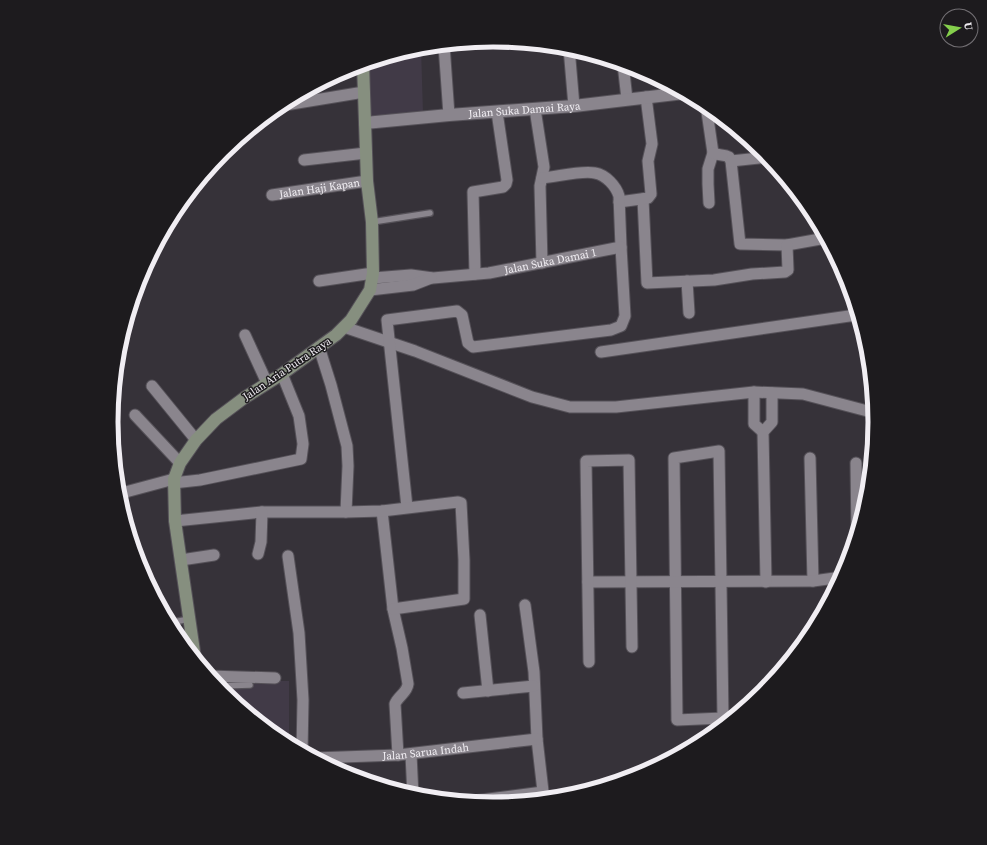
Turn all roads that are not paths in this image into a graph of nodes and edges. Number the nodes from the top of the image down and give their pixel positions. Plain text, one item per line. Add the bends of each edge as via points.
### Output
1 (444, 50) edge
2 (570, 55) edge
3 (573, 56) edge
4 (363, 71) edge
5 (624, 71) edge
6 (364, 92) junction
7 (675, 94) edge
8 (646, 97) junction
9 (628, 99) junction
10 (296, 103) edge
11 (576, 106) junction
12 (535, 110) junction
13 (497, 112) junction
14 (707, 114) edge
15 (449, 115) junction
16 (365, 123) junction
17 (366, 153) junction
18 (713, 153) junction
19 (760, 158) edge
20 (304, 160) dead end
21 (731, 162) junction
22 (542, 178) junction
23 (367, 182) junction
24 (272, 195) dead end
25 (643, 199) junction
26 (619, 202) junction
27 (710, 203) dead end
28 (430, 213) dead end
29 (372, 222) junction
30 (821, 239) edge
31 (787, 245) junction
32 (621, 247) junction
33 (542, 263) junction
34 (475, 274) junction
35 (372, 280) junction
36 (319, 282) dead end
37 (687, 282) junction
38 (689, 313) dead end
39 (853, 315) edge
40 (344, 328) junction
41 (245, 335) dead end
42 (390, 343) junction
43 (319, 347) junction
44 (601, 352) dead end
45 (282, 374) junction
46 (267, 383) junction
47 (152, 386) dead end
48 (754, 392) junction
49 (772, 393) junction
50 (869, 410) edge
51 (135, 415) dead end
52 (763, 432) junction
53 (196, 440) junction
54 (810, 458) dead end
55 (180, 463) junction
56 (856, 463) dead end
57 (174, 481) junction
58 (124, 493) edge
59 (407, 507) junction
60 (382, 510) junction
61 (262, 512) junction
62 (346, 512) junction
63 (857, 517) edge
64 (175, 521) junction
65 (258, 554) dead end
66 (214, 555) dead end
67 (288, 556) dead end
68 (181, 560) junction
69 (835, 578) edge
70 (813, 581) junction
71 (588, 582) junction
72 (631, 582) junction
73 (675, 582) junction
74 (721, 582) junction
75 (766, 582) junction
76 (525, 605) dead end
77 (393, 609) junction
78 (480, 615) dead end
79 (189, 619) junction
80 (175, 622) edge
81 (632, 647) dead end
82 (193, 648) edge
83 (589, 662) dead end
84 (217, 676) edge
85 (275, 678) dead end
86 (250, 685) dead end
87 (226, 686) edge
88 (534, 686) junction
89 (488, 691) junction
90 (463, 693) dead end
91 (537, 739) junction
92 (302, 746) edge
93 (411, 754) junction
94 (398, 755) junction
95 (324, 758) edge
96 (413, 789) edge
97 (544, 795) edge

1 - 15 street
2 - 11 street
3 - 11 street
4 - 6 main road
5 - 9 street
6 - 10 street
6 - 16 main road
7 - 8 street, Jalan Suka Damai Raya
8 - 9 street, Jalan Suka Damai Raya
8 - 25 street via 652,144 648,161 652,188 650,197
9 - 11 street, Jalan Suka Damai Raya
11 - 12 street, Jalan Suka Damai Raya
12 - 13 street, Jalan Suka Damai Raya
12 - 22 street via 544,167
13 - 15 street, Jalan Suka Damai Raya
13 - 34 street via 507,180 503,187 473,192
14 - 18 street
15 - 16 street, Jalan Suka Damai Raya
16 - 17 main road
17 - 20 street
17 - 23 main road
18 - 21 street via 726,155
18 - 27 street via 708,169
19 - 21 street
21 - 31 street via 740,244
22 - 26 street via 596,173 614,186
22 - 33 street via 539,206
23 - 24 street, Jalan Haji Kapan
23 - 29 main road
25 - 26 street
25 - 37 street via 647,282
26 - 32 street
28 - 29 lane
29 - 35 main road
30 - 31 street
31 - 37 street via 788,270 785,272
32 - 33 street, Jalan Suka Damai 1
32 - 42 street via 625,316 621,326 611,330 473,347 468,343 462,315 457,311 387,320
33 - 34 street, Jalan Suka Damai 1
34 - 35 street, Jalan Suka Damai 1 via 433,278 413,285
35 - 36 street, Jalan Suka Damai 1
35 - 40 main road, Jalan Aria Putra Raya via 351,320
37 - 38 street
39 - 44 street
40 - 42 street
40 - 43 main road, Jalan Aria Putra Raya
41 - 46 street
42 - 48 street via 532,396 570,407 616,407
42 - 59 street
43 - 45 main road, Jalan Aria Putra Raya
43 - 62 street via 347,446
45 - 46 main road, Jalan Aria Putra Raya
45 - 57 street via 299,416 303,444 301,459 200,480
46 - 53 main road, Jalan Aria Putra Raya via 216,419
47 - 53 street
48 - 49 street
48 - 52 street via 754,424
49 - 50 street via 803,394
49 - 52 street via 772,422
51 - 55 street
52 - 75 street
53 - 55 main road, Jalan Aria Putra Raya
54 - 70 street
55 - 57 main road, Jalan Aria Putra Raya
56 - 63 street
57 - 58 street
57 - 64 main road, Jalan Aria Putra Raya
59 - 60 street
59 - 77 street via 461,503 465,596 462,600
60 - 62 street
60 - 77 street
61 - 62 street
61 - 64 street
61 - 65 street
64 - 68 main road, Jalan Aria Putra Raya
66 - 68 street
67 - 92 street via 299,633 303,700
68 - 79 main road, Jalan Aria Putra Raya
69 - 70 street
70 - 75 street
71 - 72 street
71 - 72 street via 586,461 629,460
71 - 83 street
72 - 73 street
72 - 81 street
73 - 74 street
73 - 74 street via 674,458 719,451
73 - 74 street via 677,720 723,718
74 - 75 street
76 - 88 street
77 - 94 street via 408,684 407,690 394,704
78 - 89 street
79 - 80 lane
79 - 82 main road, Jalan Aria Putra Raya
84 - 85 street
86 - 87 lane
88 - 89 street
88 - 91 street
89 - 90 street
91 - 93 street, Jalan Sarua Indah
91 - 97 street
93 - 94 street, Jalan Sarua Indah
93 - 96 street
94 - 95 street, Jalan Sarua Indah

